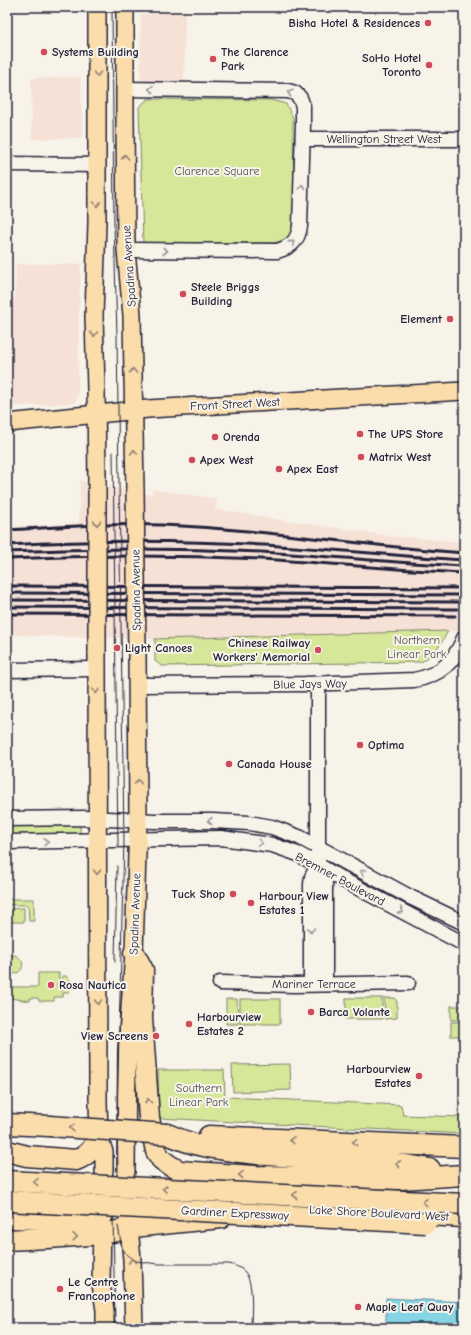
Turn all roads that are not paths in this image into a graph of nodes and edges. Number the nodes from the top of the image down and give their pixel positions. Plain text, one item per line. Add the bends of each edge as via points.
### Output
1 (97, 7) edge
2 (125, 7) edge
3 (125, 88) junction
4 (303, 139) junction
5 (464, 139) edge
6 (7, 164) edge
7 (98, 165) junction
8 (126, 250) junction
9 (464, 391) edge
10 (133, 410) junction
11 (96, 414) junction
12 (7, 423) edge
13 (464, 638) edge
14 (96, 669) junction
15 (7, 670) edge
16 (318, 684) junction
17 (138, 685) junction
18 (7, 819) edge
19 (97, 819) junction
20 (138, 821) junction
21 (137, 840) junction
22 (97, 841) junction
23 (7, 842) edge
24 (318, 846) junction
25 (318, 865) junction
26 (464, 923) edge
27 (464, 944) edge
28 (134, 953) junction
29 (220, 983) dead end
30 (408, 983) dead end
31 (318, 984) junction
32 (7, 1124) edge
33 (167, 1134) junction
34 (99, 1137) junction
35 (464, 1147) edge
36 (7, 1151) edge
37 (27, 1156) junction
38 (7, 1158) edge
39 (104, 1172) dead end
40 (126, 1172) dead end
41 (464, 1175) edge
42 (7, 1181) edge
43 (7, 1201) edge
44 (464, 1204) edge
45 (464, 1217) edge
46 (7, 1218) edge
47 (129, 1223) junction
48 (102, 1225) junction
49 (464, 1225) edge
50 (7, 1240) edge
51 (105, 1328) edge
52 (134, 1328) edge

1 -> 7 main road
2 - 3 main road, Spadina Avenue
4 -> 3 street via 303,106 300,98 288,91
8 -> 3 main road, Spadina Avenue
4 - 5 street, Wellington Street West
8 -> 4 street via 284,249 297,239 300,233
6 - 7 street
7 -> 11 main road via 94,316
10 -> 8 main road, Spadina Avenue via 132,315
9 - 10 main road, Front Street West
10 - 11 main road, Front Street West
17 -> 10 main road, Spadina Avenue, bridge
11 - 12 main road, Front Street West
11 -> 14 main road, bridge
13 - 16 street, Blue Jays Way via 454,658 429,677 414,680
14 - 15 street
14 -> 19 main road
16 - 17 street, Blue Jays Way
16 - 24 street
20 -> 17 main road, Spadina Avenue
18 - 19 street, Bremner Boulevard
19 - 20 street, Bremner Boulevard
19 - 22 main road
20 - 21 main road, Spadina Avenue
24 -> 20 street, Bremner Boulevard via 288,832 248,823
21 - 22 street, Bremner Boulevard
21 -> 25 street, Bremner Boulevard via 221,838 253,842 298,854
21 - 28 main road, Spadina Avenue
23 -> 22 street, Bremner Boulevard
22 -> 34 main road
24 - 25 street
26 -> 24 street, Bremner Boulevard via 410,897
25 -> 27 street, Bremner Boulevard
25 - 31 street via 312,878
28 - 40 main road, Spadina Avenue via 127,1049
41 -> 28 highway via 401,1179 256,1176 180,1171 169,1165 156,1151 149,1118 142,1018 143,970
29 - 31 street, Mariner Terrace
30 - 31 street, Mariner Terrace
33 -> 32 highway, bridge
35 -> 33 highway
41 -> 33 highway via 383,1163 246,1153 198,1145
34 - 37 highway via 90,1152 76,1160
34 - 39 main road via 104,1152
36 - 37 highway
37 - 38 highway
44 -> 42 highway, Gardiner Expressway, bridge
43 - 49 highway, Gardiner Expressway, bridge
45 - 47 highway, Lake Shore Boulevard West via 306,1209 142,1226
46 - 48 highway
47 - 48 highway, Lake Shore Boulevard West
52 -> 47 main road
50 -> 48 highway, Lake Shore Boulevard West via 48,1238
48 - 51 main road via 101,1284

